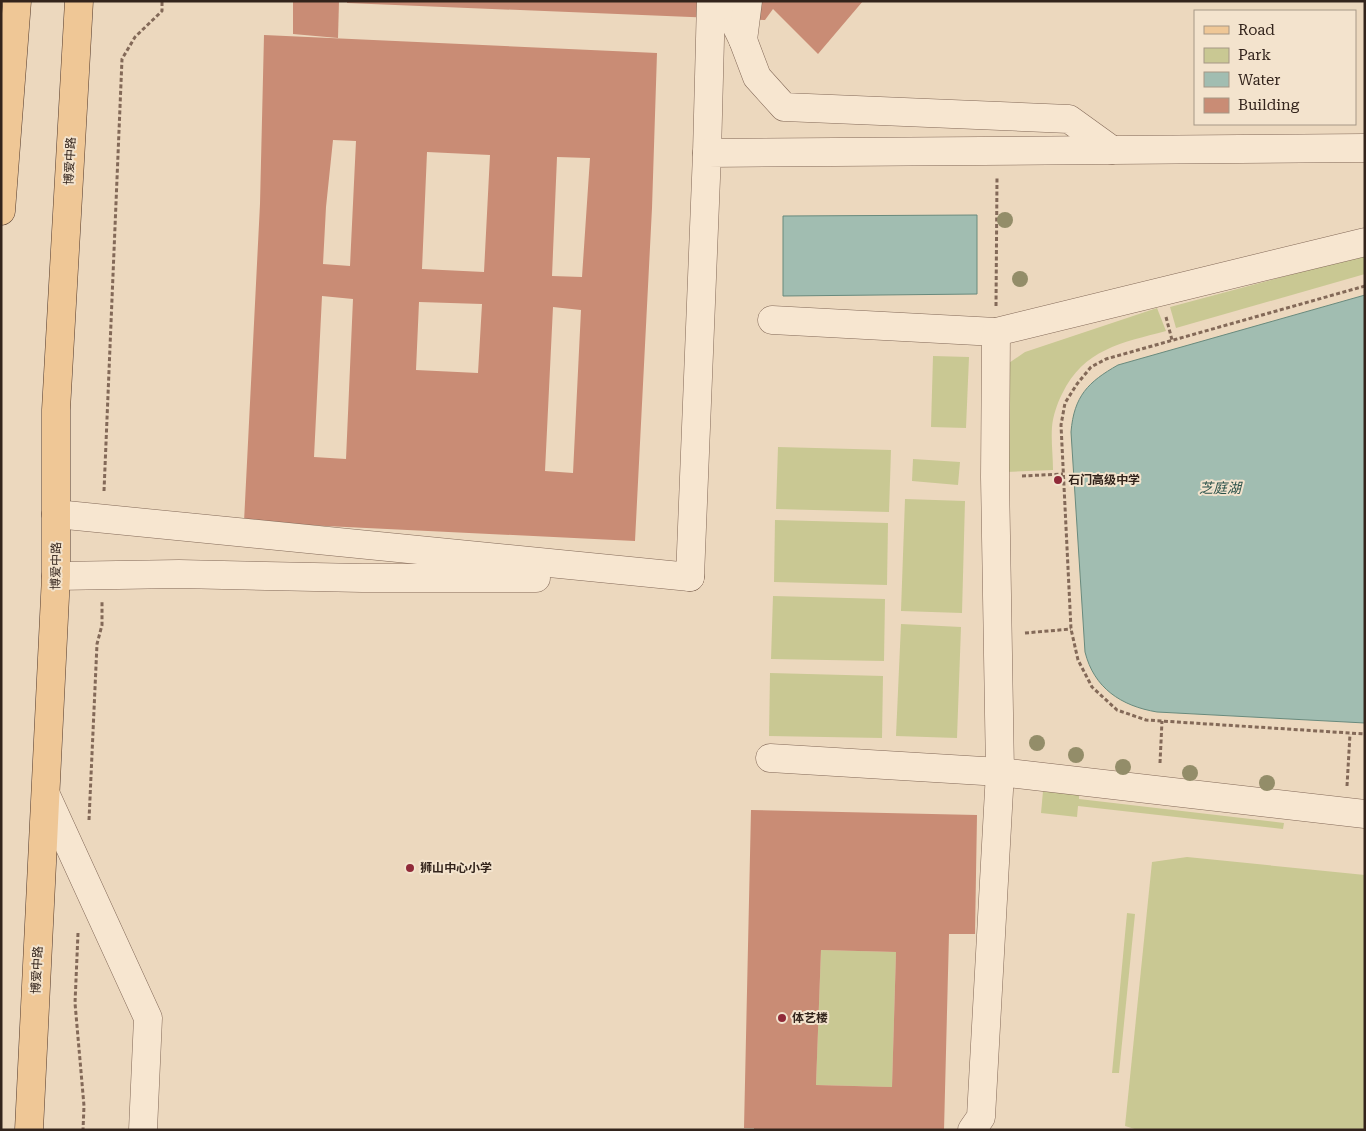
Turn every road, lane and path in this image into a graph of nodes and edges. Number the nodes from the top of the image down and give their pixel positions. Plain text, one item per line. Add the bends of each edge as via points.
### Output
1 (17, 1) edge
2 (79, 1) edge
3 (162, 1) edge
4 (710, 1) edge
5 (726, 1) edge
6 (748, 1) edge
7 (743, 40) junction
8 (1365, 148) edge
9 (1112, 150) junction
10 (707, 153) junction
11 (997, 174) dead end
12 (1, 211) edge
13 (1365, 242) edge
14 (1365, 286) edge
15 (772, 320) dead end
16 (996, 332) junction
17 (1064, 474) junction
18 (995, 477) junction
19 (104, 496) dead end
20 (56, 514) junction
21 (56, 576) junction
22 (690, 577) junction
23 (102, 625) dead end
24 (1072, 629) junction
25 (997, 635) junction
26 (1162, 721) junction
27 (1350, 734) junction
28 (1365, 734) edge
29 (770, 758) dead end
30 (1000, 772) junction
31 (1158, 790) junction
32 (46, 795) junction
33 (1356, 813) edge
34 (89, 826) dead end
35 (78, 930) dead end
36 (981, 1126) edge
37 (29, 1130) edge
38 (83, 1130) edge
39 (143, 1130) edge

1 - 12 main road
2 - 20 main road, 博爱中路 via 56,410
3 - 19 path via 162,11 136,37 122,59
4 - 10 street
5 - 7 street
6 - 7 street
7 - 9 street via 757,77 784,107 1069,119
8 - 9 street
9 - 10 street
10 - 22 street
11 - 16 path
13 - 16 street
14 - 17 path via 1106,359 1091,367 1065,403 1061,425
15 - 16 street
16 - 18 street
17 - 18 path
17 - 24 path
18 - 25 street
20 - 21 main road, 博爱中路
20 - 22 street
21 - 22 street
21 - 32 main road, 博爱中路
23 - 34 path via 97,644
24 - 25 path
24 - 26 path via 1078,660 1092,687 1117,710 1146,720
25 - 30 street
26 - 27 path
26 - 31 path
27 - 28 path
27 - 33 path
29 - 30 street
30 - 31 street
30 - 36 street
31 - 33 street
32 - 37 main road, 博爱中路
32 - 39 street via 148,1018
35 - 38 path via 75,1003 84,1106

